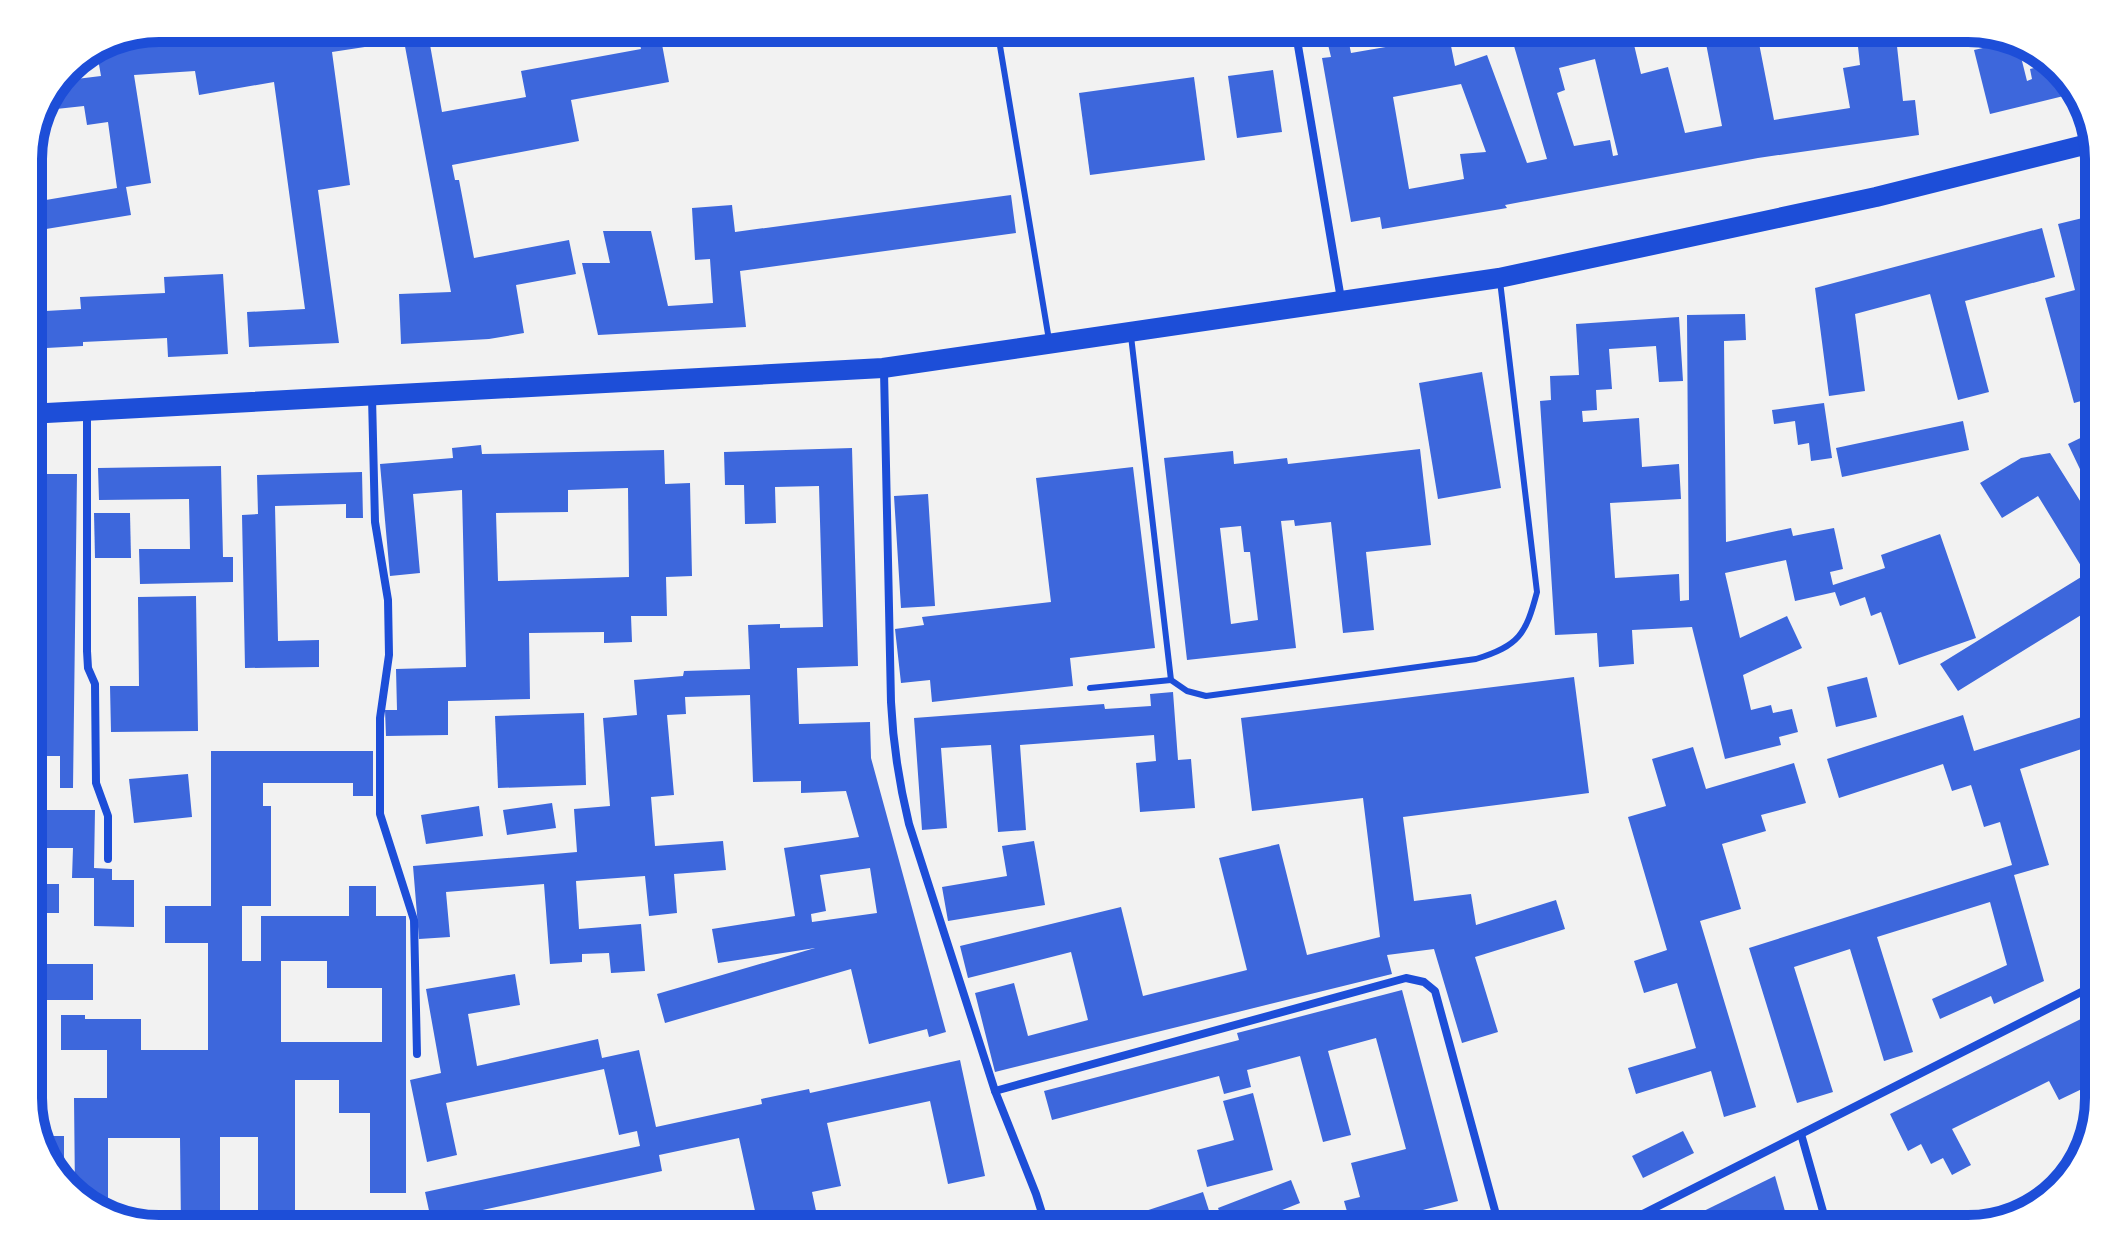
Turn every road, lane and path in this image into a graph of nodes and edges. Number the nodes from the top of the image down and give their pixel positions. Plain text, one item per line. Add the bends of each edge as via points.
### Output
1 (999, 42) edge
2 (1297, 42) edge
3 (2084, 145) edge
4 (1499, 278) junction
5 (1342, 301) junction
6 (1130, 332) junction
7 (1050, 344) junction
8 (883, 368) junction
9 (372, 396) junction
10 (87, 412) junction
11 (42, 414) edge
12 (1171, 680) junction
13 (1090, 688) dead end
14 (108, 859) dead end
15 (2085, 990) edge
16 (417, 1054) dead end
17 (995, 1091) junction
18 (1801, 1134) junction
19 (1043, 1215) edge
20 (1496, 1215) edge
21 (1641, 1215) edge
22 (1824, 1215) edge

1 - 7 lane
2 - 5 street
3 - 4 main road via 1876,197
4 - 5 main road
4 - 12 lane via 1537,592 1529,623 1515,641 1476,659 1206,696
5 - 6 main road
6 - 7 main road
6 - 12 lane
7 - 8 main road
8 - 9 main road
8 - 17 street via 891,702 899,784
9 - 10 main road
9 - 16 street via 375,522 388,600 380,814 414,920
10 - 11 main road
10 - 14 street via 87,651 95,684 96,783 108,816
12 - 13 lane
15 - 18 street
17 - 19 street
17 - 20 street via 1406,978 1424,982 1435,991
18 - 21 street
18 - 22 street

